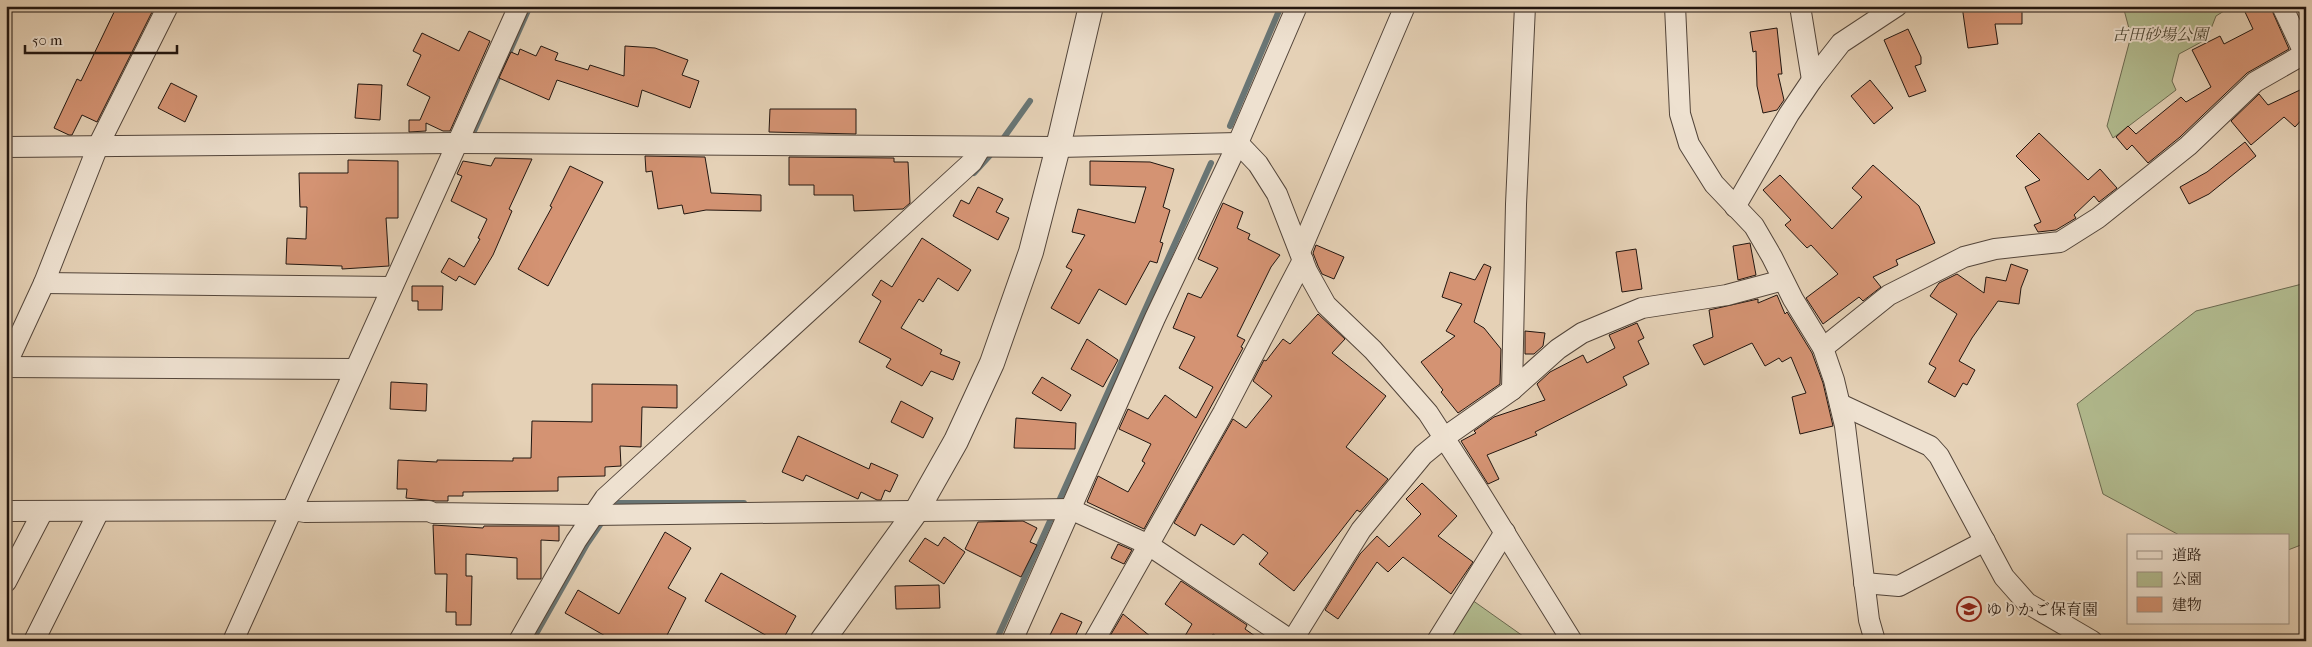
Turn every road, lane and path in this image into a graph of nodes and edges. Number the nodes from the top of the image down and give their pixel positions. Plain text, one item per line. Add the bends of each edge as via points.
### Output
1 (168, 6) edge
2 (519, 6) edge
3 (1090, 6) edge
4 (1297, 6) edge
5 (1405, 6) edge
6 (1525, 6) edge
7 (1675, 6) edge
8 (1800, 6) edge
9 (1897, 6) edge
10 (2282, 6) edge
11 (2305, 56) edge
12 (1812, 80) junction
13 (1238, 143) junction
14 (464, 144) junction
15 (6, 146) edge
16 (98, 146) junction
17 (993, 147) junction
18 (1058, 147) junction
19 (1735, 206) junction
20 (1301, 256) junction
21 (1783, 280) junction
22 (44, 283) junction
23 (392, 287) junction
24 (1823, 348) junction
25 (6, 366) edge
26 (355, 369) junction
27 (1512, 390) junction
28 (1840, 404) junction
29 (1445, 437) junction
30 (297, 508) junction
31 (1060, 509) junction
32 (917, 510) junction
33 (6, 511) edge
34 (42, 511) junction
35 (98, 511) junction
36 (600, 515) junction
37 (1505, 532) junction
38 (1985, 541) junction
39 (1147, 544) junction
40 (6, 582) edge
41 (1864, 583) junction
42 (34, 641) edge
43 (233, 641) edge
44 (519, 641) edge
45 (822, 641) edge
46 (1012, 641) edge
47 (1094, 641) edge
48 (1292, 641) edge
49 (1437, 641) edge
50 (1572, 641) edge
51 (1875, 641) edge
52 (2092, 641) edge

1 - 16 street
2 - 14 street
3 - 18 street
4 - 13 street
5 - 20 street
6 - 27 street
7 - 19 street via 1680,114 1689,144 1714,184
8 - 12 street
9 - 12 street via 1841,42
10 - 11 street
11 - 24 street via 2256,82 2188,146 2098,218 2060,242 1995,249 1964,257 1889,295
12 - 19 street
13 - 18 street
13 - 20 street via 1258,164 1277,194
13 - 31 street
14 - 16 street
14 - 17 street
14 - 23 street
15 - 16 street
16 - 22 street
17 - 18 street
17 - 36 street via 972,162 605,498
18 - 32 street via 1031,252 992,363 956,441
19 - 21 street via 1754,226
20 - 29 street via 1326,304 1373,350
20 - 39 street via 1223,413
21 - 24 street
21 - 27 street via 1727,295 1642,308 1613,319 1582,333 1558,349
22 - 23 street
22 - 25 street
23 - 26 street
24 - 28 street
25 - 26 street
26 - 30 street
27 - 29 street
28 - 38 street via 1930,446 1939,456
28 - 41 street
29 - 37 street
29 - 48 street via 1423,455 1361,530
30 - 35 street
30 - 36 street
30 - 43 street
31 - 32 street
31 - 39 street
31 - 46 street
32 - 36 street
32 - 45 street
33 - 34 street
34 - 35 street
34 - 40 street
35 - 42 street
36 - 44 street via 576,541
37 - 49 street
37 - 50 street
38 - 41 street via 1899,586
38 - 52 street via 2004,577 2027,603
39 - 47 street
39 - 48 street
41 - 51 street

